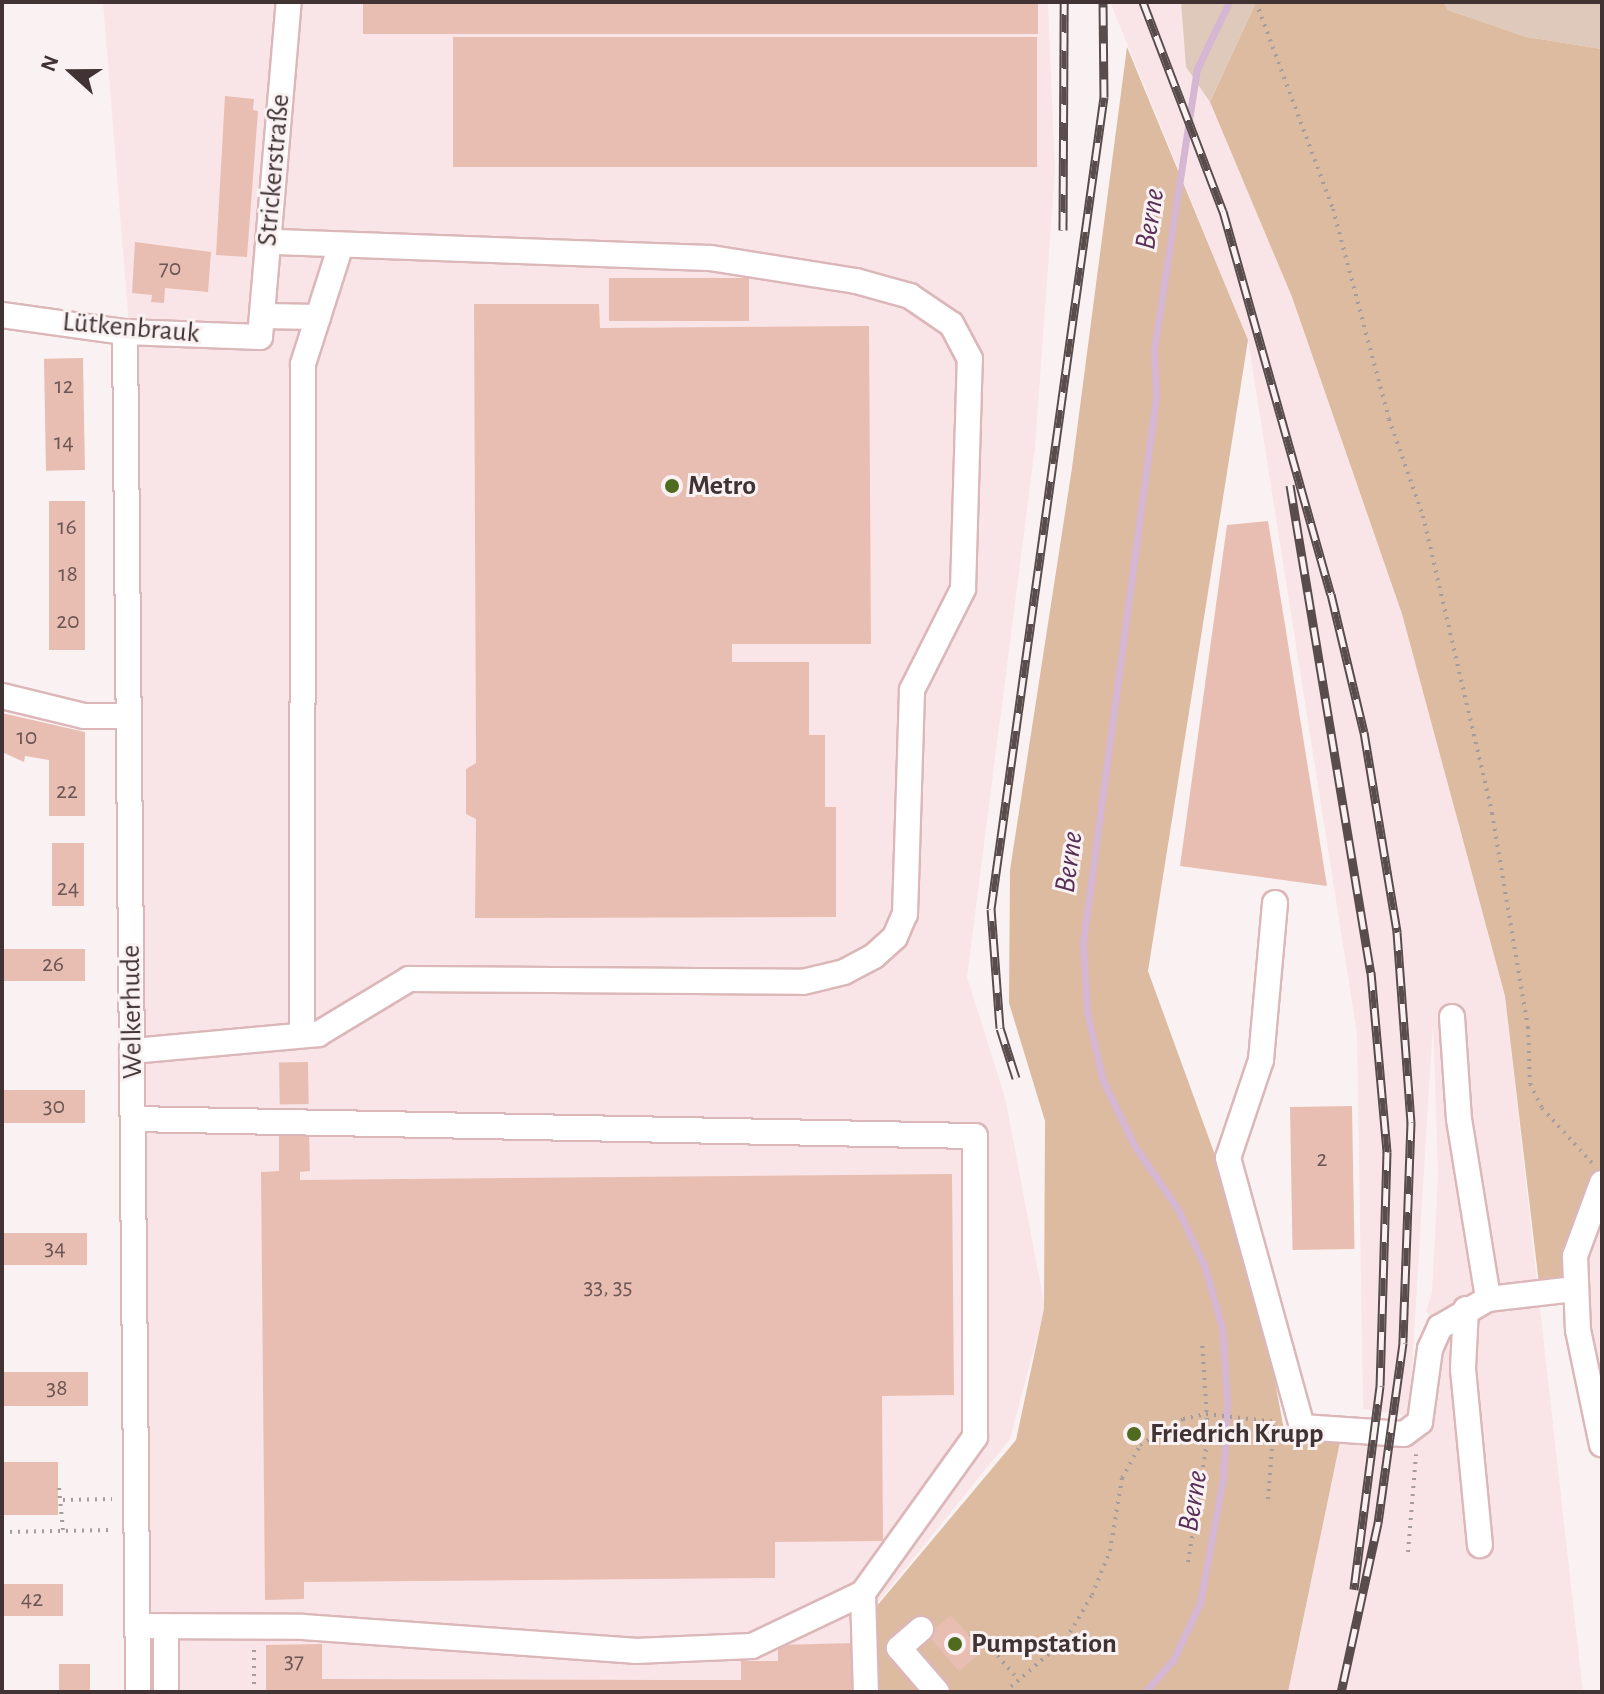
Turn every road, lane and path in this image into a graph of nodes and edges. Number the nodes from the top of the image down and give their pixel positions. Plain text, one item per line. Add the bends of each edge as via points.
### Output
1 (289, 2) edge
2 (1256, 2) edge
3 (268, 242) junction
4 (341, 245) junction
5 (2, 315) edge
6 (318, 317) junction
7 (261, 326) junction
8 (125, 332) junction
9 (2, 696) edge
10 (127, 716) junction
11 (1275, 903) dead end
12 (1452, 1017) dead end
13 (302, 1034) junction
14 (132, 1051) junction
15 (133, 1119) junction
16 (1600, 1186) edge
17 (1575, 1289) junction
18 (1477, 1304) junction
19 (1202, 1340) dead end
20 (1206, 1414) junction
21 (1249, 1418) dead end
22 (1274, 1421) dead end
23 (1602, 1445) edge
24 (1416, 1460) dead end
25 (59, 1488) dead end
26 (1268, 1499) dead end
27 (63, 1500) junction
28 (138, 1529) junction
29 (112, 1530) junction
30 (63, 1531) junction
31 (2, 1532) edge
32 (1480, 1545) dead end
33 (1408, 1552) dead end
34 (1188, 1562) dead end
35 (863, 1593) junction
36 (138, 1626) junction
37 (166, 1626) junction
38 (254, 1626) junction
39 (921, 1629) dead end
40 (970, 1637) dead end
41 (1019, 1680) junction
42 (138, 1692) edge
43 (166, 1692) edge
44 (254, 1692) edge
45 (866, 1692) edge
46 (937, 1692) edge
47 (1005, 1692) edge

1 - 3 street, Strickerstraße
2 - 16 path via 1333,209 1389,419 1423,516 1492,813 1528,1027 1530,1084 1542,1108 1591,1161
3 - 4 street
3 - 7 street, Strickerstraße
4 - 6 street
4 - 13 street via 710,258 856,281 910,296 951,324 970,359 963,589 912,690 905,914 895,937 874,956 844,972 803,982 409,979 318,1034
5 - 8 street, Lütkenbrauk
6 - 7 street, Lütkenbrauk
6 - 13 street via 303,364
7 - 8 street, Lütkenbrauk
8 - 10 street, Welkerhude
9 - 10 street via 84,716
10 - 14 street, Welkerhude
11 - 18 street via 1261,1060 1228,1158 1302,1427 1404,1434 1420,1422 1430,1349 1440,1327
12 - 18 street
13 - 14 street
14 - 15 street, Welkerhude
15 - 28 street, Welkerhude
15 - 35 street via 975,1136 975,1437
16 - 17 street via 1575,1256
17 - 18 street
17 - 23 street
18 - 32 street via 1463,1369
19 - 20 path
20 - 21 path
20 - 34 path via 1208,1436
20 - 41 path via 1162,1428 1129,1460 1110,1551 1092,1595 1066,1639
22 - 26 path
24 - 33 path
25 - 27 path
27 - 29 path via 112,1499
27 - 30 path
28 - 29 path
28 - 36 street, Welkerhude
29 - 30 path
30 - 31 path
35 - 38 street via 752,1646 634,1651
35 - 45 street
36 - 37 street
36 - 42 street, Welkerhude
37 - 38 street
37 - 43 street
38 - 44 path
39 - 46 street via 899,1648
40 - 41 path via 976,1632
41 - 47 path

